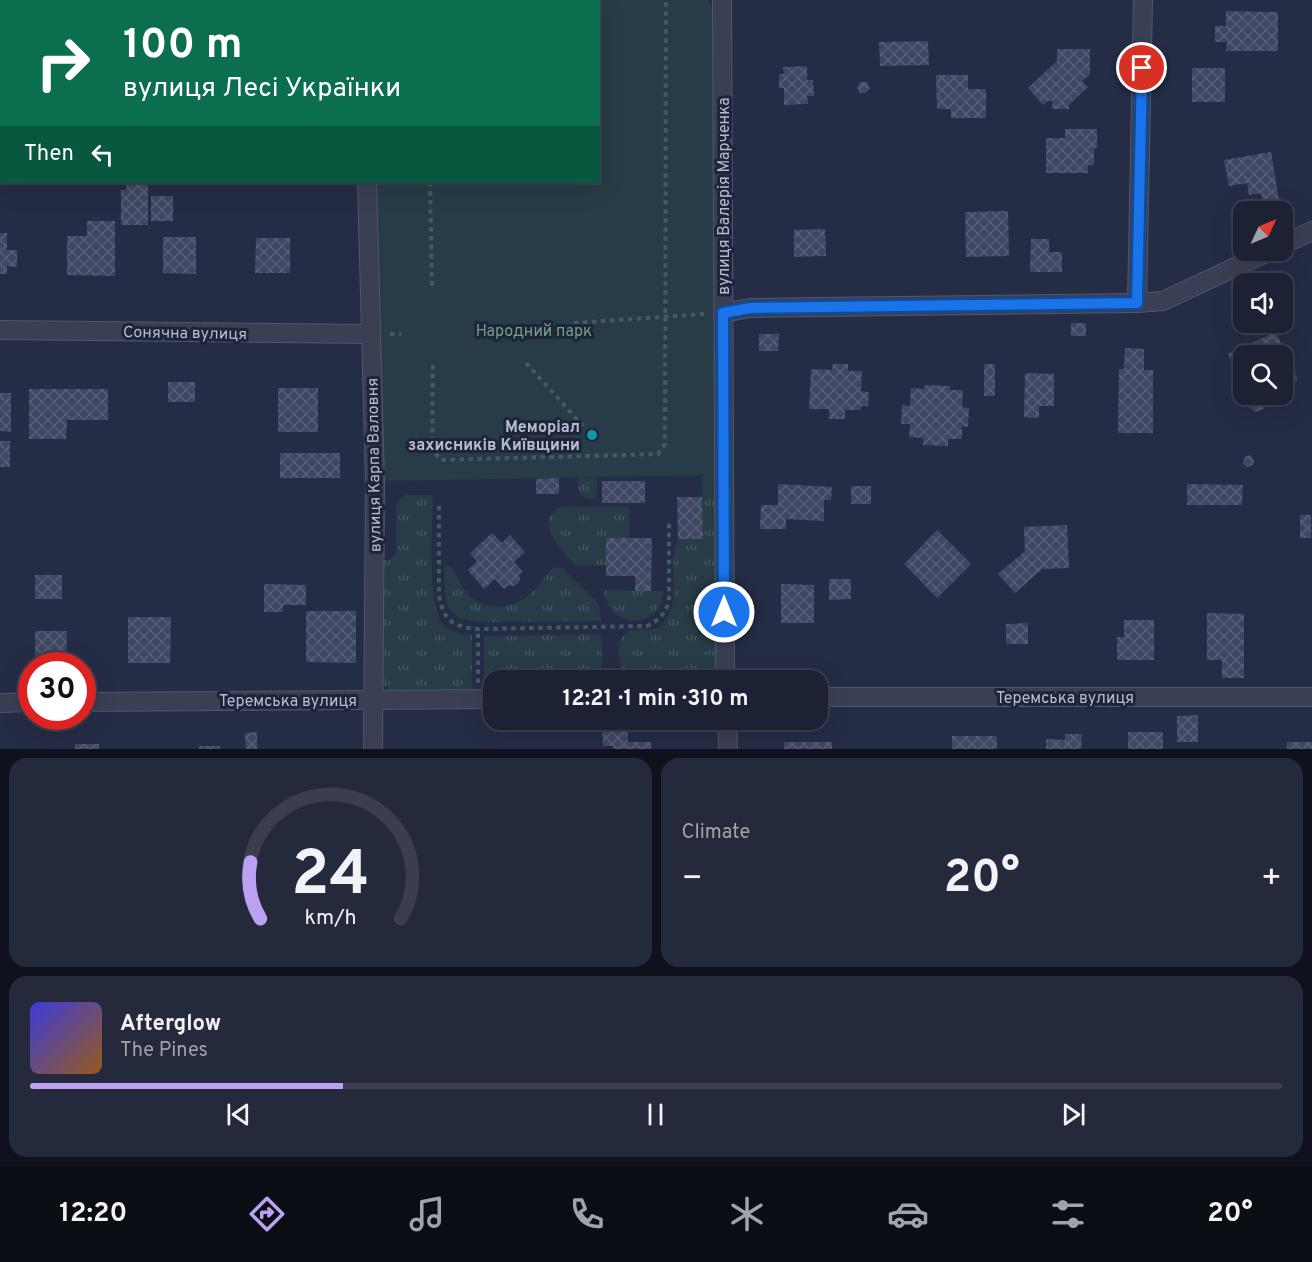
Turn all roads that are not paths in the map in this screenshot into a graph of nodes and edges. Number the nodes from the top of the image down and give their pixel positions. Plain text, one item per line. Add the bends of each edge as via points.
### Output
1 (722, 0) edge
2 (1143, 0) edge
3 (367, 183) edge
4 (1312, 231) edge
5 (1293, 240) edge
6 (1248, 261) edge
7 (1137, 303) junction
8 (723, 313) junction
9 (0, 330) edge
10 (370, 334) junction
11 (725, 670) edge
12 (828, 697) edge
13 (1312, 697) edge
14 (483, 699) edge
15 (373, 700) junction
16 (0, 702) edge
17 (18, 702) edge
18 (96, 702) edge
19 (727, 730) edge
20 (373, 749) edge
21 (728, 749) edge

1 - 8 street, вулиця Валерія Марченка
2 - 7 street
3 - 10 street, вулиця Карпа Валовня
4 - 5 street
6 - 7 street via 1163,301
7 - 8 street via 750,308
8 - 11 street, вулиця Валерія Марченка
9 - 10 street, Сонячна вулиця
10 - 15 street, вулиця Карпа Валовня via 375,482
12 - 13 street, Теремська вулиця
14 - 15 street, Теремська вулиця
15 - 18 street, Теремська вулиця
15 - 20 street, вулиця Карпа Валовня
16 - 17 street
19 - 21 street

